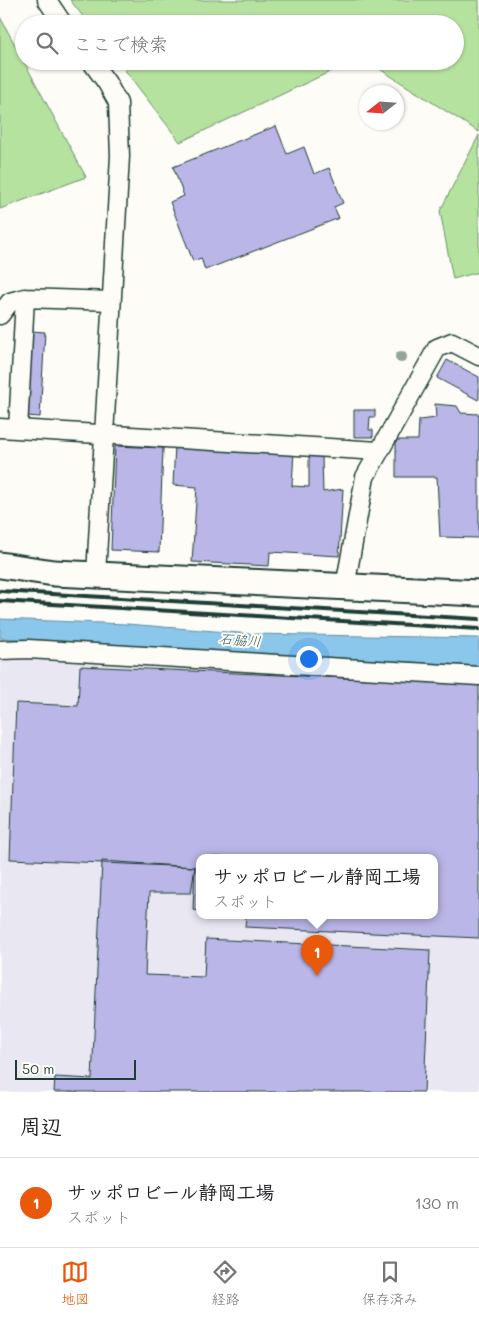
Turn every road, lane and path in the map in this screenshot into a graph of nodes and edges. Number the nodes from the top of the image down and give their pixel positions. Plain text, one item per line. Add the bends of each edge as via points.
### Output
1 (47, 0) edge
2 (58, 15) edge
3 (98, 70) edge
4 (26, 298) junction
5 (112, 301) junction
6 (0, 315) edge
7 (479, 356) edge
8 (0, 428) edge
9 (18, 429) junction
10 (104, 434) junction
11 (380, 451) junction
12 (0, 565) edge
13 (96, 575) junction
14 (345, 588) junction
15 (479, 593) edge
16 (0, 650) edge
17 (479, 676) edge

1 - 2 street
3 - 5 street via 118,103 120,156
4 - 5 street
4 - 6 street via 10,302
4 - 9 street
5 - 10 street
7 - 11 street via 452,342 437,348
8 - 9 street
9 - 10 street
10 - 11 street
10 - 13 street
11 - 14 street via 365,477
12 - 13 street
13 - 14 street
14 - 15 street
16 - 17 street via 37,649

